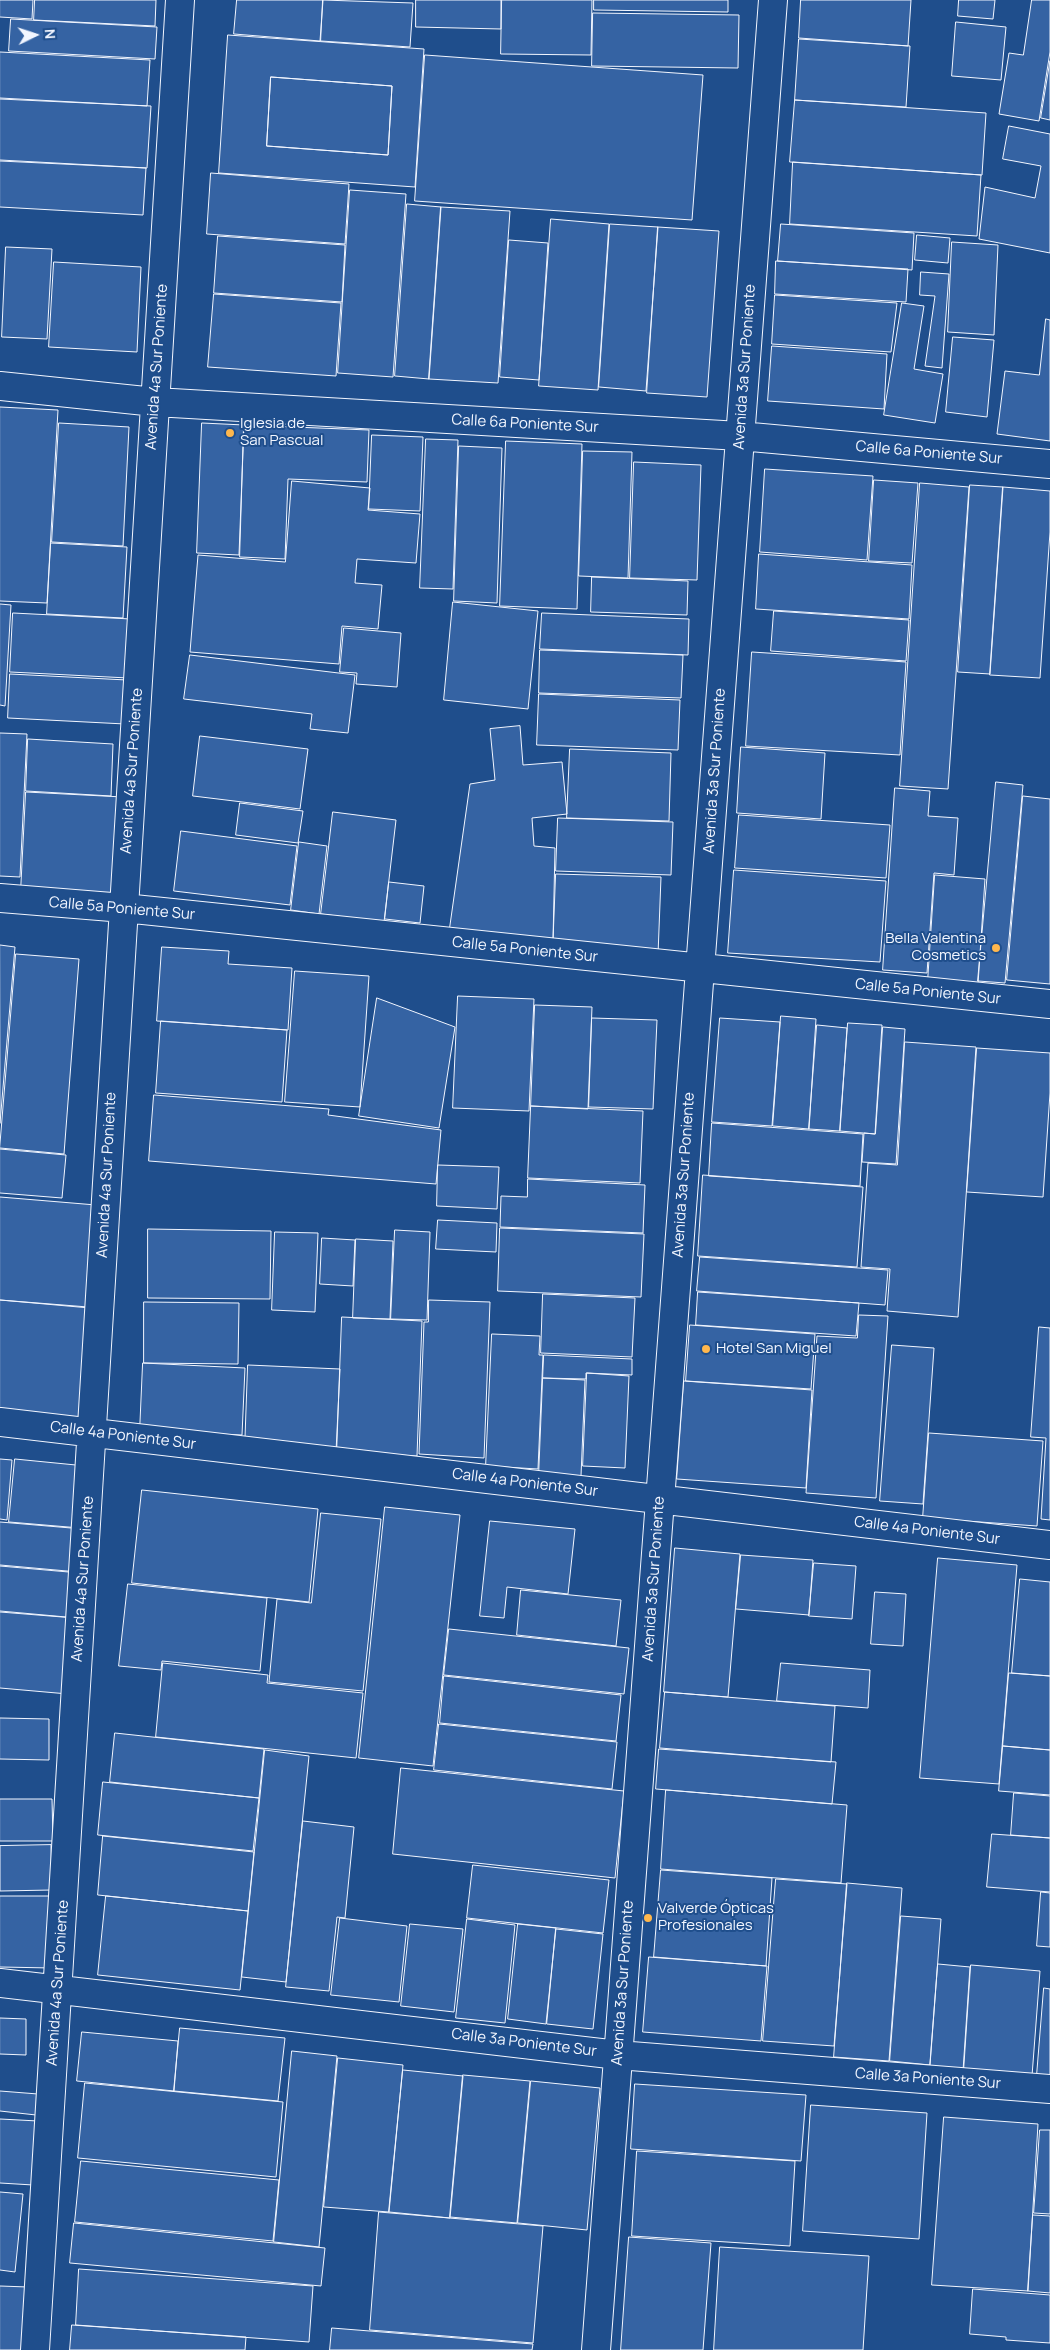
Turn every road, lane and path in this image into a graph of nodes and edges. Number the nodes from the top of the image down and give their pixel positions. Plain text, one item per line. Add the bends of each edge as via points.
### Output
1 (180, 0) edge
2 (773, 0) edge
3 (0, 386) edge
4 (155, 402) junction
5 (740, 436) junction
6 (1050, 464) edge
7 (0, 898) edge
8 (124, 908) junction
9 (700, 968) junction
10 (1050, 1004) edge
11 (0, 1422) edge
12 (92, 1432) junction
13 (660, 1498) junction
14 (1050, 1546) edge
15 (0, 1983) edge
16 (58, 1988) junction
17 (618, 2055) junction
18 (1050, 2088) edge
19 (35, 2350) edge
20 (596, 2350) edge

1 - 4 street, Avenida 4a Sur Poniente
2 - 5 street, Avenida 3a Sur Poniente
3 - 4 street, Calle 6a Poniente Sur
4 - 5 street, Calle 6a Poniente Sur
4 - 8 street, Avenida 4a Sur Poniente
5 - 6 street, Calle 6a Poniente Sur
5 - 9 street, Avenida 3a Sur Poniente
7 - 8 street, Calle 5a Poniente Sur
8 - 9 street, Calle 5a Poniente Sur
8 - 12 street, Avenida 4a Sur Poniente
9 - 10 street, Calle 5a Poniente Sur
9 - 13 street, Avenida 3a Sur Poniente
11 - 12 street, Calle 4a Poniente Sur
12 - 13 street, Calle 4a Poniente Sur
12 - 16 street, Avenida 4a Sur Poniente
13 - 14 street, Calle 4a Poniente Sur
13 - 17 street, Avenida 3a Sur Poniente
15 - 16 street, Calle 3a Poniente Sur
16 - 17 street, Calle 3a Poniente Sur
16 - 19 street, Avenida 4a Sur Poniente
17 - 18 street, Calle 3a Poniente Sur
17 - 20 street, Avenida 3a Sur Poniente

